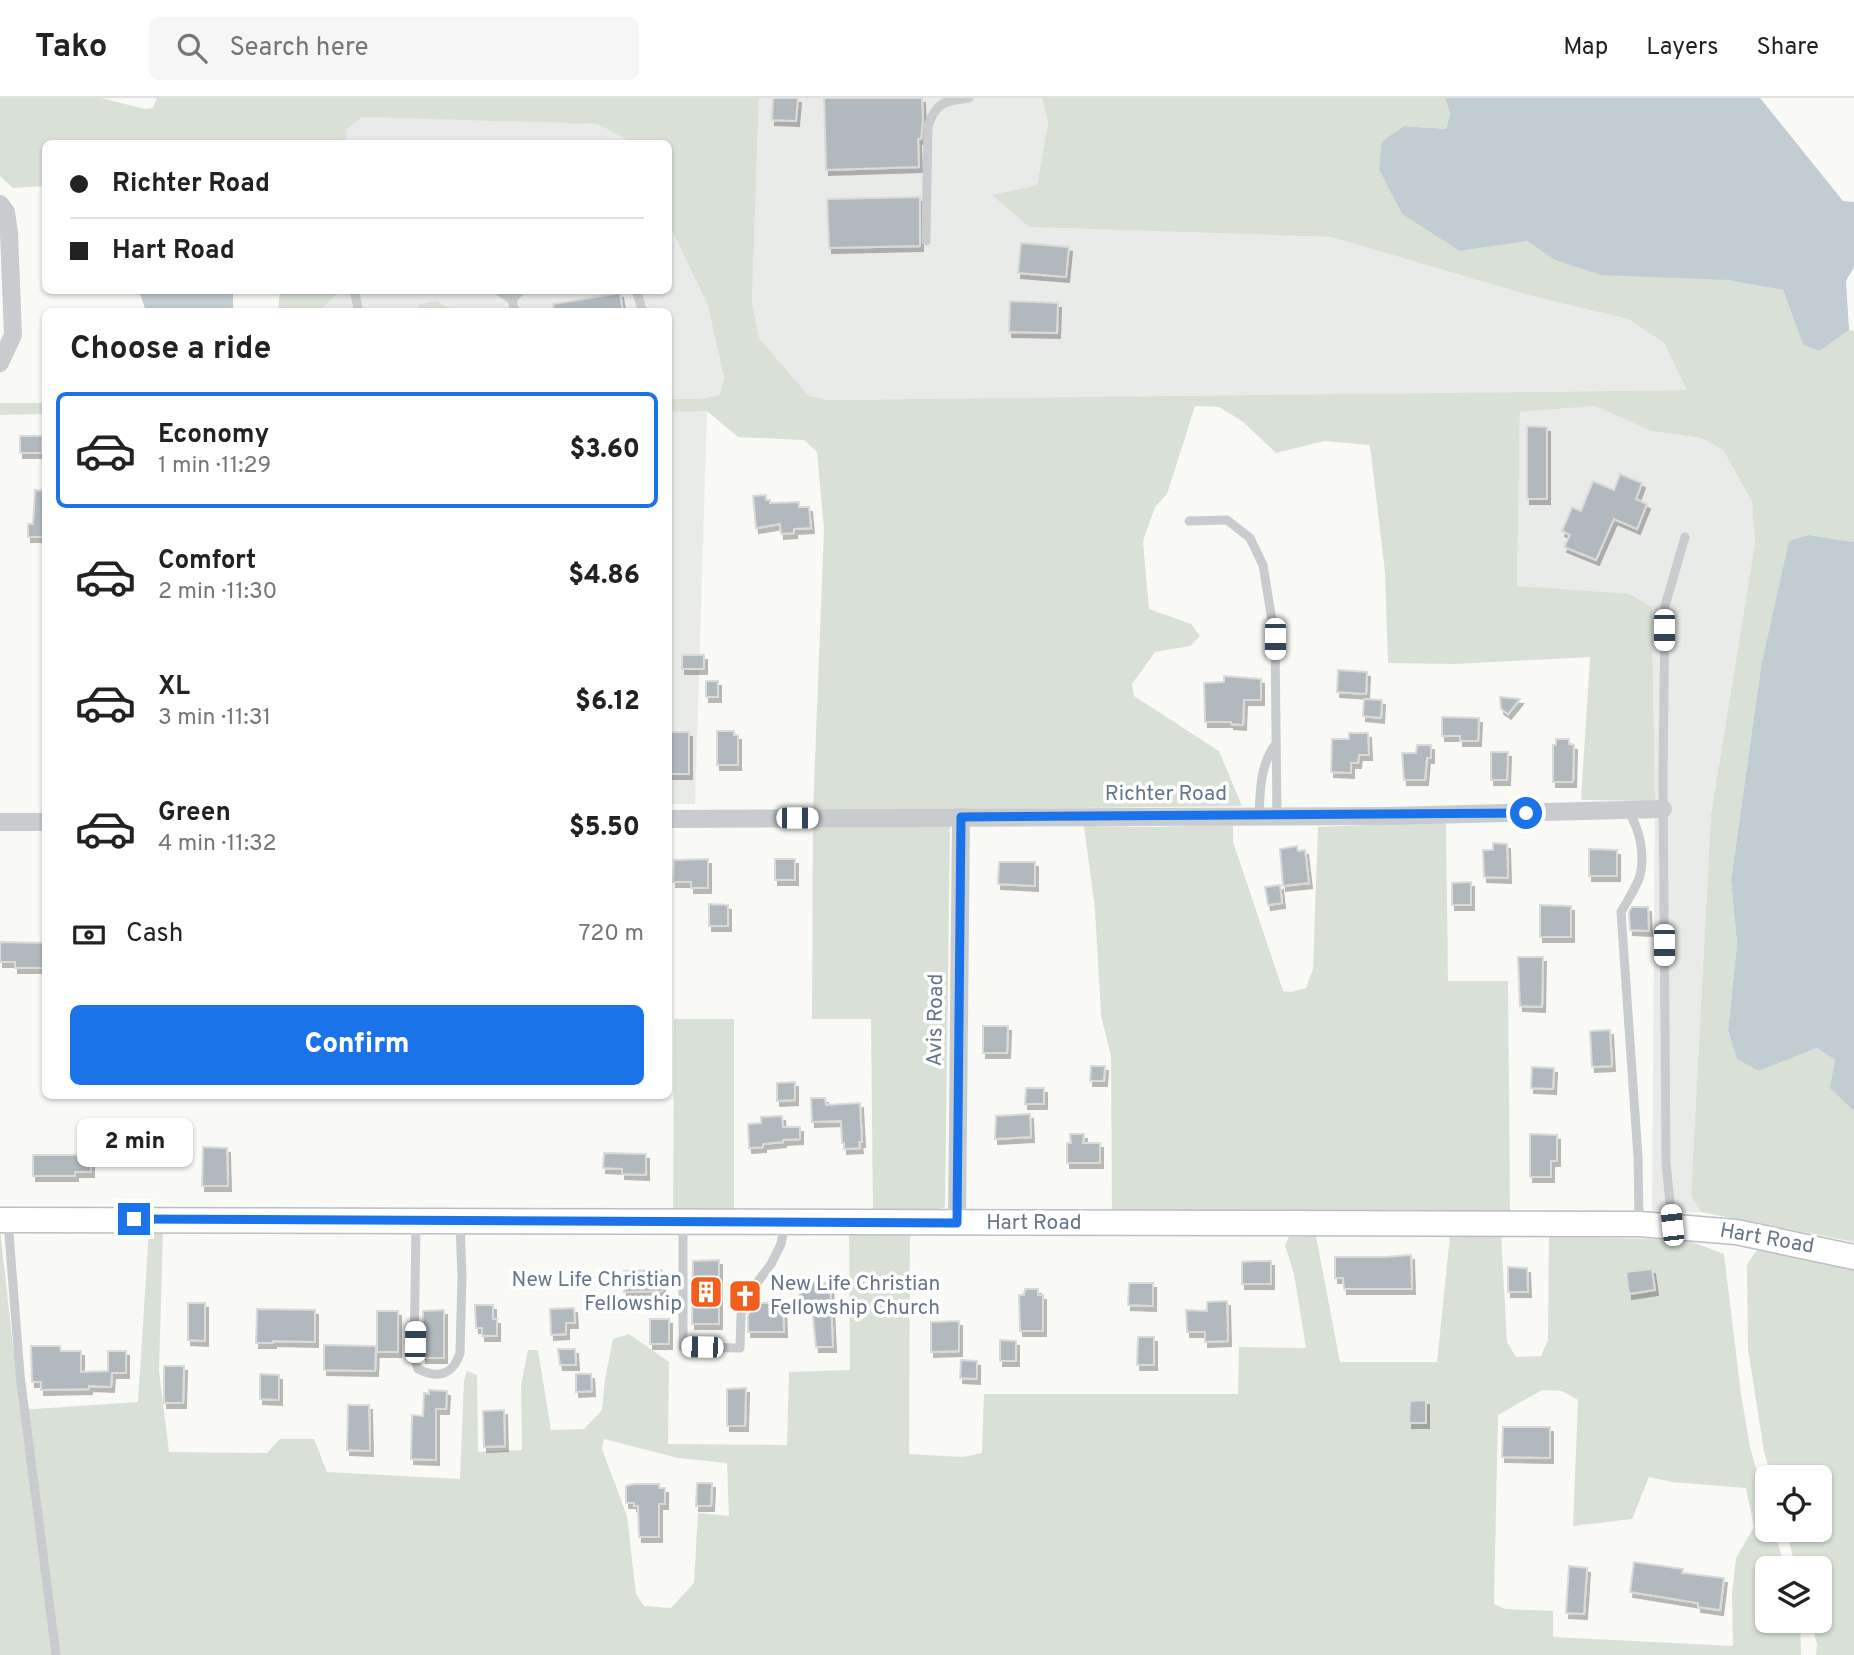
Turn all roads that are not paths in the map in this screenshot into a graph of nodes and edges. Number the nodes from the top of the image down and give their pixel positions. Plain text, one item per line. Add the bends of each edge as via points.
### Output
1 (969, 98) edge
2 (0, 204) edge
3 (926, 241) dead end
4 (504, 294) edge
5 (518, 294) edge
6 (513, 300) junction
7 (514, 308) edge
8 (0, 363) edge
9 (1189, 521) dead end
10 (1685, 537) dead end
11 (1276, 744) junction
12 (1663, 809) junction
13 (1627, 810) junction
14 (961, 817) junction
15 (1259, 817) junction
16 (1277, 817) junction
17 (672, 819) edge
18 (0, 822) edge
19 (42, 822) edge
20 (416, 1219) junction
21 (4, 1220) edge
22 (460, 1220) junction
23 (683, 1220) junction
24 (786, 1222) junction
25 (957, 1223) junction
26 (1639, 1224) junction
27 (1672, 1225) junction
28 (1854, 1257) edge
29 (56, 1655) edge

1 - 3 lane via 945,101 933,111 928,126
2 - 8 street via 9,233 13,335
4 - 6 lane
5 - 6 lane
6 - 7 lane
9 - 11 lane via 1227,520 1250,538 1262,565 1275,639
10 - 12 lane via 1665,606
11 - 15 lane via 1268,754
11 - 16 lane
12 - 13 street, Richter Road
12 - 27 lane via 1665,1163
13 - 16 street, Richter Road
13 - 26 lane via 1637,824 1642,855 1639,877 1621,912
14 - 15 street, Richter Road
14 - 17 street, Richter Road
14 - 25 street, Avis Road
15 - 16 street, Richter Road
18 - 19 street
20 - 21 street, Hart Road
20 - 22 street, Hart Road
20 - 22 lane via 414,1359 418,1369 427,1374 449,1371 460,1353
21 - 29 lane
22 - 23 street, Hart Road
23 - 24 street, Hart Road
23 - 24 lane via 683,1347 740,1348 741,1315 748,1295 771,1264
24 - 25 street, Hart Road
25 - 26 street, Hart Road
26 - 27 street, Hart Road
27 - 28 street, Hart Road via 1737,1232

